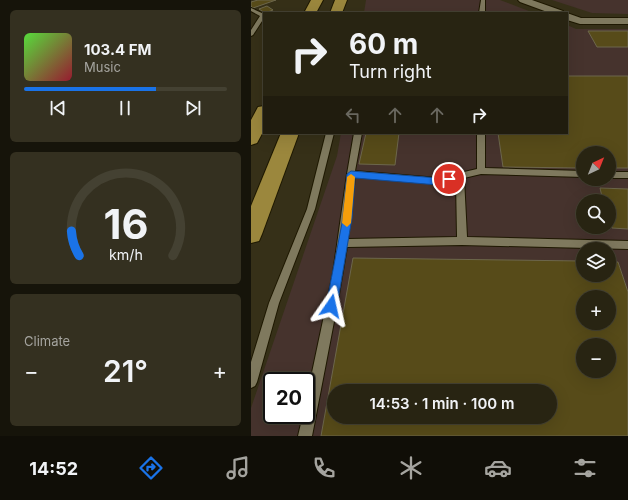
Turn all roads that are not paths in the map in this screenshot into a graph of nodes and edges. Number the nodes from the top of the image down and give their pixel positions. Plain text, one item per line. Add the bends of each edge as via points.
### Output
1 (317, 0) edge
2 (341, 0) edge
3 (483, 0) edge
4 (523, 0) edge
5 (251, 9) edge
6 (311, 12) edge
7 (336, 12) edge
8 (482, 12) edge
9 (556, 12) edge
10 (568, 16) edge
11 (628, 21) edge
12 (251, 34) edge
13 (263, 113) edge
14 (290, 134) edge
15 (330, 134) edge
16 (358, 134) edge
17 (481, 134) edge
18 (251, 139) edge
19 (481, 171) junction
20 (351, 174) junction
21 (576, 174) edge
22 (616, 175) edge
23 (628, 175) edge
24 (460, 176) junction
25 (251, 234) edge
26 (462, 241) junction
27 (343, 243) junction
28 (628, 245) edge
29 (251, 382) edge
30 (305, 436) edge

1 - 6 highway
2 - 7 highway
3 - 8 lane
4 - 9 street
5 - 12 lane via 263,16
10 - 11 street via 580,21
13 - 18 highway
14 - 25 highway
15 - 29 lane via 311,209 274,303
16 - 20 lane
17 - 19 lane
19 - 21 lane
19 - 24 lane
20 - 24 lane via 438,182
20 - 27 lane
22 - 23 lane
24 - 26 lane
26 - 27 lane
26 - 28 lane
27 - 30 lane

